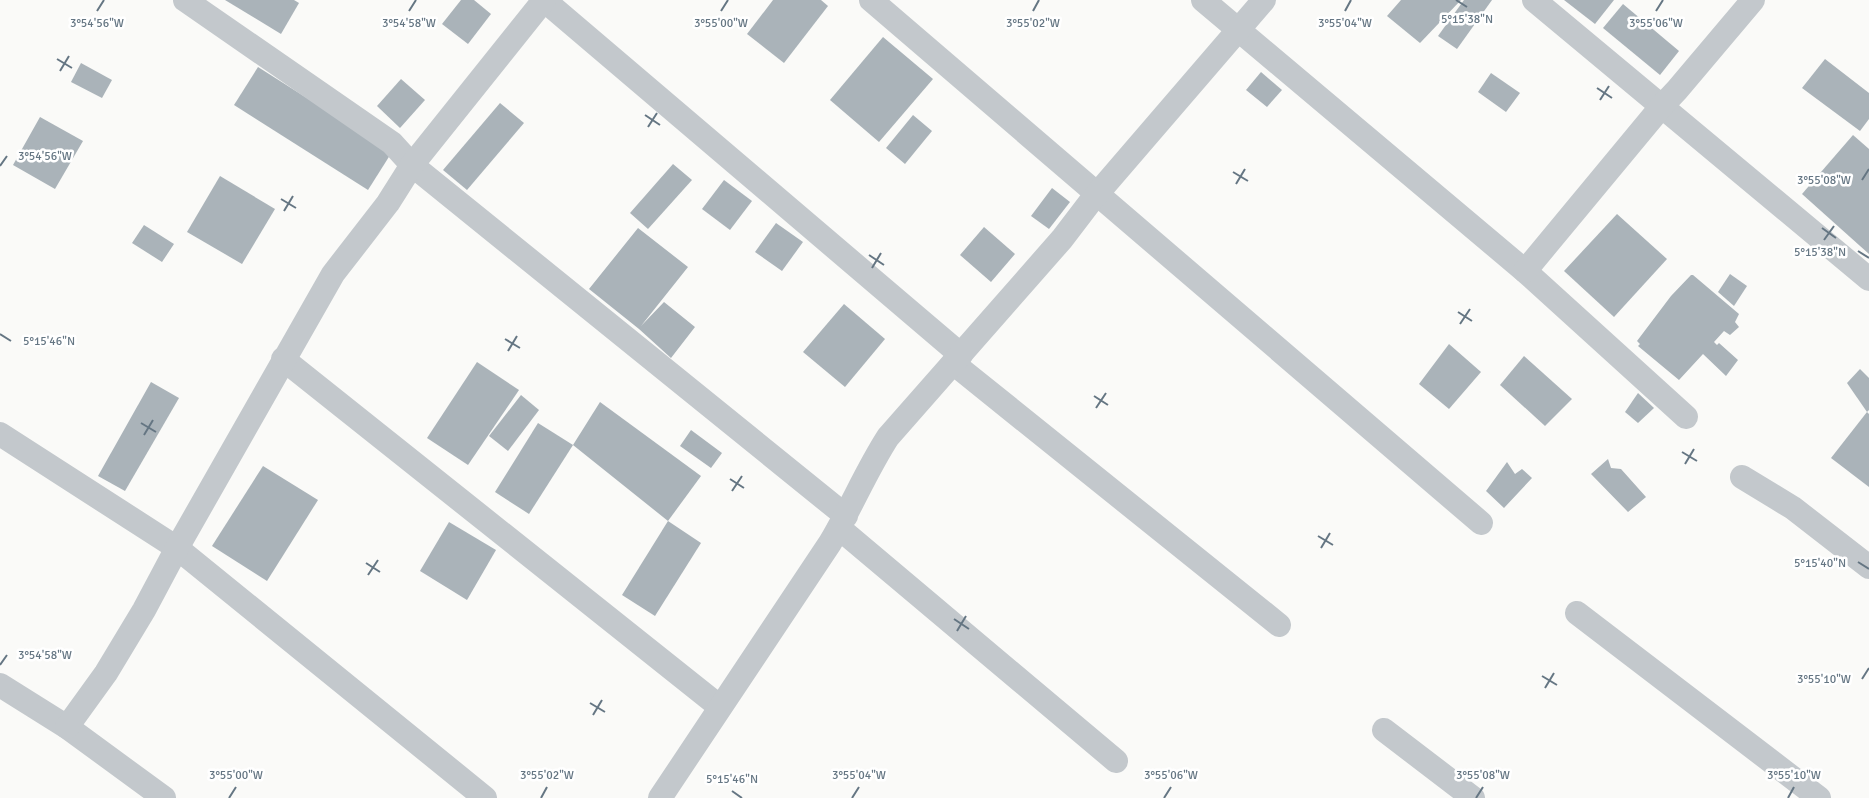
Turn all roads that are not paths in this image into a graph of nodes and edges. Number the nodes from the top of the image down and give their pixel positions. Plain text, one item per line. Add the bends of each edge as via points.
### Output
1 (185, 0) edge
2 (544, 0) edge
3 (871, 0) edge
4 (1203, 0) edge
5 (1264, 0) edge
6 (1534, 0) edge
7 (1753, 0) edge
8 (1239, 31) junction
9 (1660, 107) junction
10 (412, 165) junction
11 (1097, 194) junction
12 (1525, 271) junction
13 (1869, 279) edge
14 (283, 359) junction
15 (957, 359) junction
16 (1686, 417) dead end
17 (0, 434) edge
18 (1742, 477) dead end
19 (842, 522) junction
20 (1481, 523) dead end
21 (177, 548) junction
22 (1869, 567) edge
23 (1577, 613) dead end
24 (1279, 625) dead end
25 (0, 685) edge
26 (720, 707) junction
27 (67, 727) junction
28 (1384, 730) dead end
29 (1116, 761) dead end
30 (164, 798) edge
31 (485, 798) edge
32 (660, 798) edge
33 (1473, 798) edge
34 (1819, 798) edge

1 - 10 street via 392,142
2 - 10 street
2 - 15 street
3 - 11 street
4 - 8 street
5 - 8 street
6 - 9 street
7 - 9 street
8 - 11 street
8 - 12 street
9 - 12 street
9 - 13 street
10 - 14 street via 388,203 333,274
10 - 19 street
11 - 15 street
11 - 20 street
12 - 16 street
14 - 21 street
14 - 26 street
15 - 19 street via 888,437
15 - 24 street
17 - 21 street
18 - 22 street via 1794,508
19 - 26 street
19 - 29 street
21 - 27 street via 106,673
21 - 31 street
23 - 34 street
25 - 27 street
26 - 32 street
27 - 30 street
28 - 33 street

